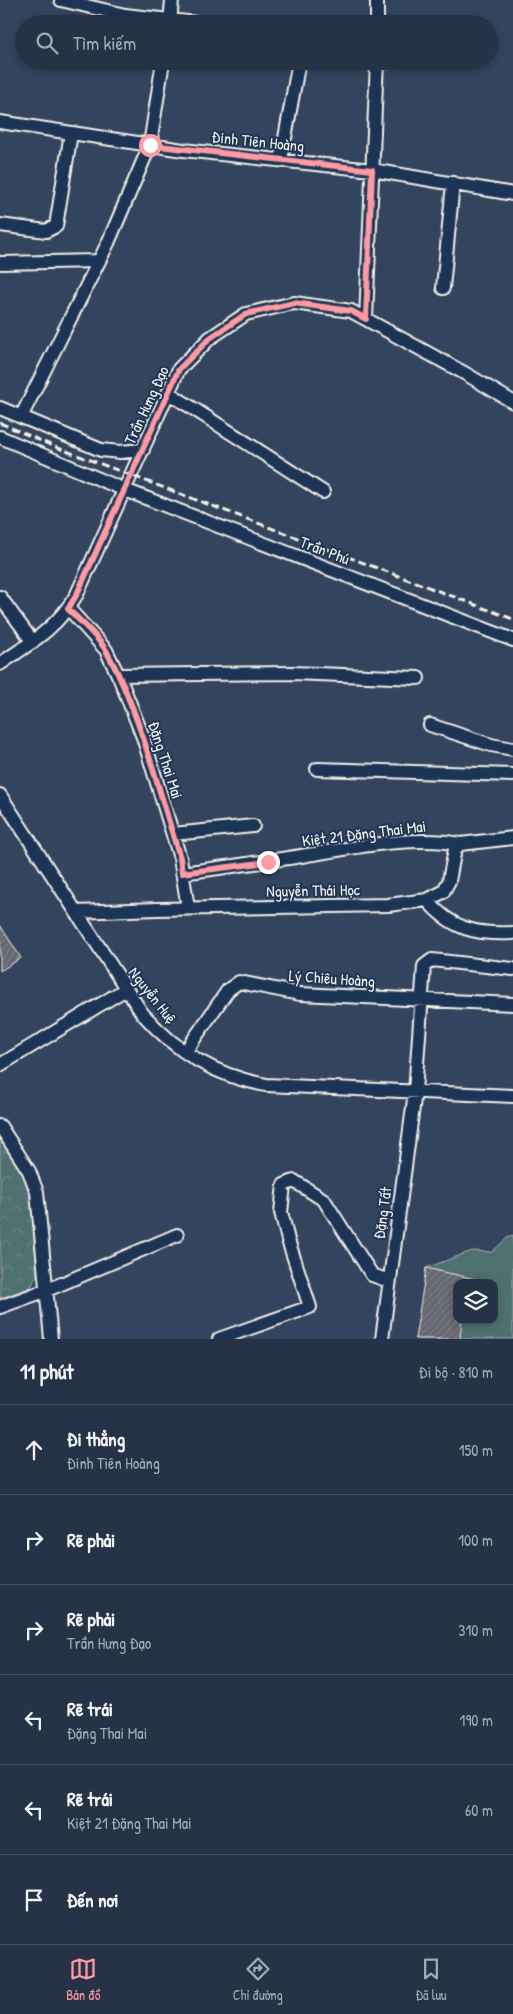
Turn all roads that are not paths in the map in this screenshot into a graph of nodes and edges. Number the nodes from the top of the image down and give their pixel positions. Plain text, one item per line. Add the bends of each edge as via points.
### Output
1 (62, 0) edge
2 (172, 0) edge
3 (377, 0) edge
4 (124, 15) edge
5 (171, 15) edge
6 (377, 15) edge
7 (162, 70) edge
8 (297, 70) edge
9 (377, 70) edge
10 (0, 122) edge
11 (71, 133) junction
12 (150, 145) junction
13 (281, 160) junction
14 (372, 170) junction
15 (453, 183) junction
16 (513, 194) edge
17 (0, 225) edge
18 (98, 261) junction
19 (0, 262) edge
20 (443, 288) dead end
21 (366, 319) junction
22 (169, 393) junction
23 (513, 402) edge
24 (0, 408) edge
25 (21, 418) junction
26 (0, 437) edge
27 (143, 450) junction
28 (125, 490) junction
29 (323, 492) dead end
30 (0, 597) edge
31 (68, 609) junction
32 (513, 640) edge
33 (33, 642) junction
34 (0, 664) edge
35 (118, 675) junction
36 (418, 678) dead end
37 (430, 725) dead end
38 (513, 749) edge
39 (317, 769) dead end
40 (513, 775) edge
41 (0, 795) edge
42 (252, 826) dead end
43 (173, 834) junction
44 (513, 838) edge
45 (460, 844) junction
46 (182, 873) junction
47 (427, 900) junction
48 (188, 908) junction
49 (76, 912) junction
50 (513, 933) edge
51 (513, 969) edge
52 (126, 989) junction
53 (422, 1000) junction
54 (513, 1004) edge
55 (185, 1052) junction
56 (0, 1065) edge
57 (415, 1092) junction
58 (513, 1096) edge
59 (0, 1126) edge
60 (177, 1235) dead end
61 (389, 1282) junction
62 (47, 1290) junction
63 (0, 1307) edge
64 (51, 1339) edge
65 (220, 1339) edge
66 (382, 1339) edge

1 - 4 street
2 - 5 street
3 - 6 street
7 - 12 street
8 - 13 street
9 - 14 street
10 - 11 street, Đinh Tiên Hoàng
11 - 12 street, Đinh Tiên Hoàng
11 - 17 street via 56,226 46,231
12 - 13 street, Đinh Tiên Hoàng
12 - 18 street
13 - 14 street, Đinh Tiên Hoàng
14 - 15 street, Đinh Tiên Hoàng
14 - 21 street
15 - 16 street, Đinh Tiên Hoàng
15 - 20 street
18 - 19 street
18 - 25 street
21 - 22 street, Trần Hưng Đạo via 351,311 294,303 246,314 210,338 179,369
21 - 23 street, Trần Hưng Đạo
22 - 27 street, Trần Hưng Đạo
22 - 29 street
24 - 25 street
25 - 27 street via 101,450
26 - 28 street, Trần Phú
27 - 28 street, Trần Hưng Đạo
28 - 31 street, Trần Hưng Đạo
28 - 32 street, Trần Phú
30 - 33 street
31 - 33 street, Trần Hưng Đạo via 58,622
31 - 35 street, Đặng Thai Mai via 106,650
33 - 34 street, Trần Hưng Đạo
35 - 36 street via 292,673
35 - 43 street, Đặng Thai Mai
37 - 38 street
39 - 40 street
41 - 49 street, Nguyễn Huệ
42 - 43 street
43 - 46 street, Đặng Thai Mai
44 - 45 street
45 - 46 street, Kiệt 21 Đặng Thai Mai via 421,841
45 - 47 street, Nguyễn Thái Học via 455,849 449,881 443,892
46 - 48 street, Đặng Thai Mai
47 - 48 street, Nguyễn Thái Học via 388,905
47 - 50 street via 441,916 461,927
48 - 49 street, Nguyễn Thái Học
49 - 52 street, Nguyễn Huệ
51 - 53 street, Đặng Tất via 432,960 424,966
52 - 55 street, Nguyễn Huệ via 157,1030
52 - 56 street
53 - 54 street, Lý Chiêu Hoàng
53 - 55 street, Lý Chiêu Hoàng via 300,994 239,982 228,990
53 - 57 street, Đặng Tất
55 - 57 street, Nguyễn Huệ via 216,1071 266,1085
57 - 58 street, Nguyễn Huệ
57 - 61 street, Đặng Tất
59 - 62 street via 35,1183
60 - 62 street
61 - 65 street via 372,1275 324,1200 294,1181 284,1184 281,1212 310,1307
61 - 66 street, Đặng Tất
62 - 63 street
62 - 64 street

